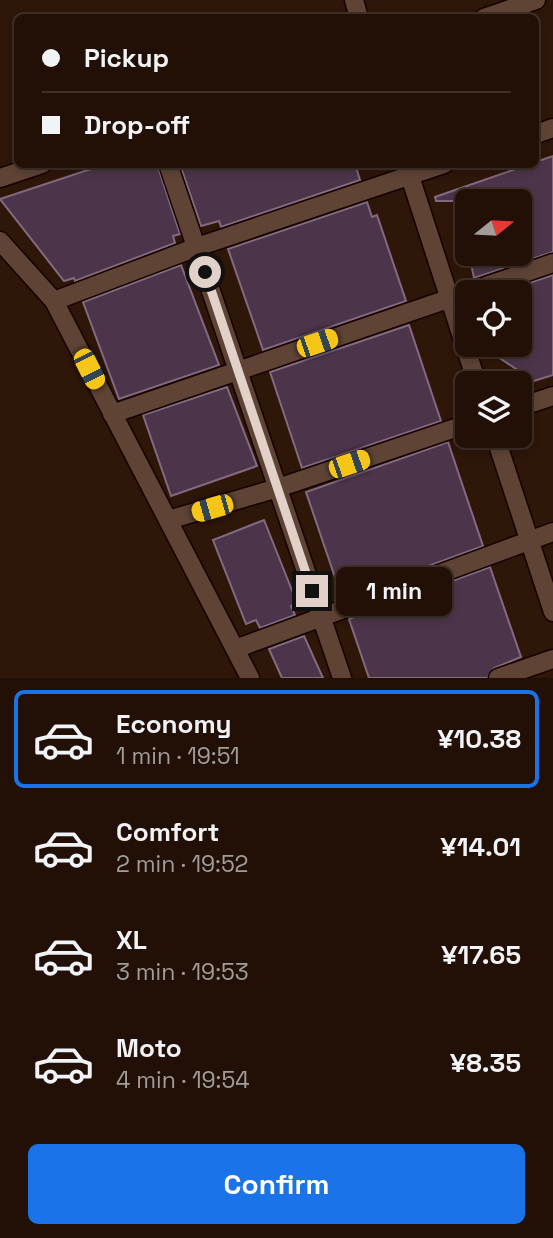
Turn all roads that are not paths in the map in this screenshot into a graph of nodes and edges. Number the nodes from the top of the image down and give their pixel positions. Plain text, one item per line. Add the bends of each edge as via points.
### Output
1 (536, 0) edge
2 (496, 14) edge
3 (30, 168) edge
4 (169, 168) edge
5 (408, 170) edge
6 (0, 178) edge
7 (0, 241) edge
8 (197, 247) junction
9 (553, 263) edge
10 (449, 297) junction
11 (54, 301) junction
12 (239, 371) junction
13 (473, 371) edge
14 (553, 397) edge
15 (532, 403) edge
16 (112, 414) junction
17 (455, 428) edge
18 (499, 448) edge
19 (278, 488) junction
20 (168, 520) junction
21 (553, 532) edge
22 (529, 540) junction
23 (553, 612) edge
24 (321, 616) junction
25 (234, 649) junction
26 (553, 659) edge
27 (250, 678) edge
28 (342, 678) edge
29 (498, 678) edge

1 - 2 street
3 - 6 street
4 - 8 street
5 - 8 street
5 - 10 street
7 - 11 street
8 - 11 street
8 - 12 street
9 - 10 street
10 - 12 street
10 - 13 street
11 - 16 street
12 - 16 street
12 - 19 street
14 - 15 street
16 - 20 street
17 - 19 street
18 - 22 street
19 - 20 street
19 - 24 street
20 - 25 street
21 - 22 street
22 - 23 street
22 - 24 street
24 - 25 street
24 - 28 street
25 - 27 street
26 - 29 street

